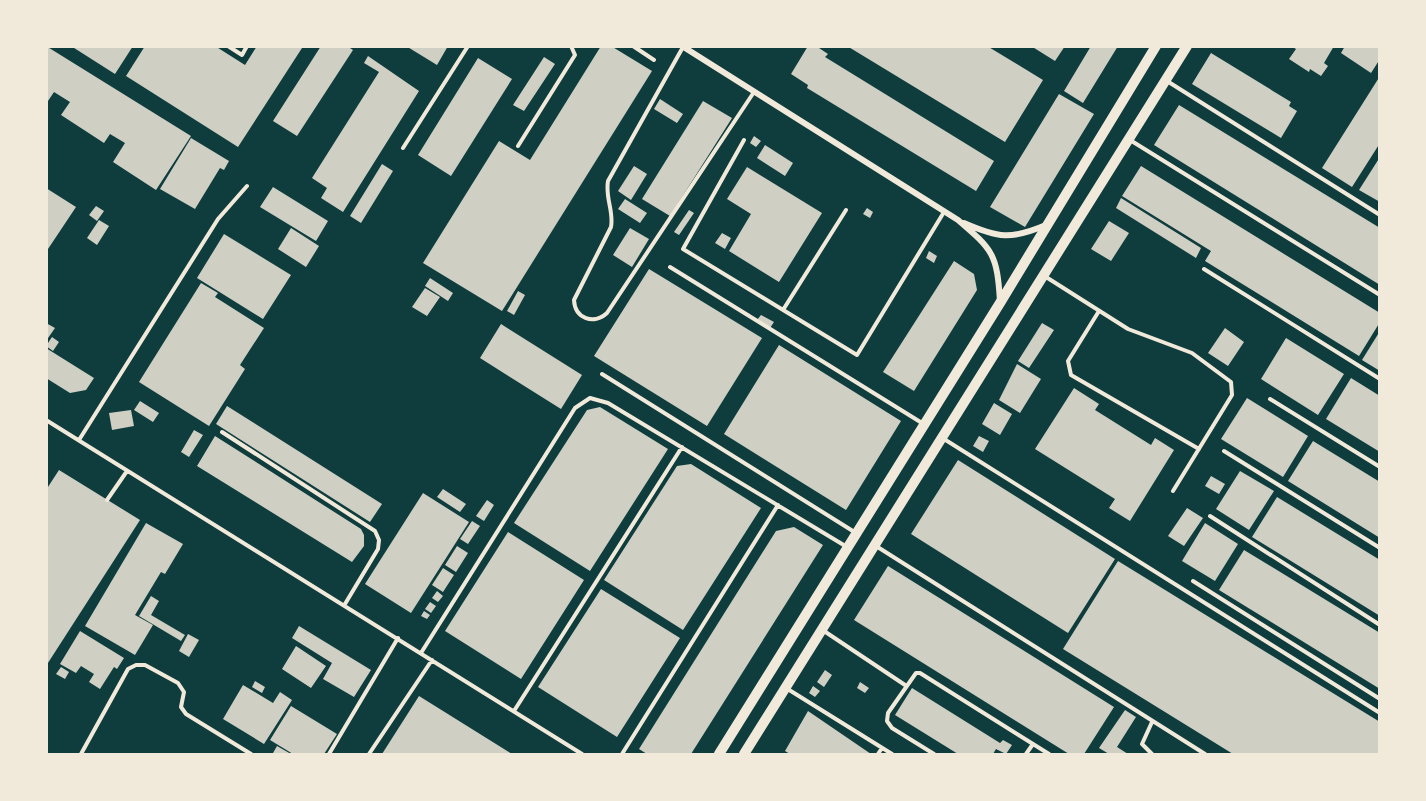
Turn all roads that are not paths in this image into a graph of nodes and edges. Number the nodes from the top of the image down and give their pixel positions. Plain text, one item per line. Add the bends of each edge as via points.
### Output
1 (228, 46) edge
2 (247, 46) edge
3 (468, 46) edge
4 (571, 46) edge
5 (633, 46) edge
6 (1156, 46) edge
7 (1187, 46) edge
8 (683, 47) edge
9 (654, 60) dead end
10 (1166, 81) junction
11 (754, 92) junction
12 (744, 140) dead end
13 (1130, 140) junction
14 (518, 146) dead end
15 (403, 148) dead end
16 (247, 186) dead end
17 (846, 210) dead end
18 (944, 211) junction
19 (1380, 215) edge
20 (958, 220) junction
21 (1048, 223) junction
22 (670, 267) dead end
23 (1204, 269) dead end
24 (1044, 276) junction
25 (1380, 295) edge
26 (1000, 303) junction
27 (783, 310) junction
28 (1099, 311) junction
29 (602, 374) dead end
30 (1380, 379) edge
31 (1270, 399) dead end
32 (46, 420) edge
33 (925, 425) junction
34 (222, 432) dead end
35 (942, 438) junction
36 (79, 440) junction
37 (682, 447) junction
38 (1199, 449) junction
39 (1224, 451) dead end
40 (1380, 467) edge
41 (128, 471) junction
42 (1173, 491) dead end
43 (107, 500) dead end
44 (778, 505) junction
45 (1210, 516) dead end
46 (857, 534) junction
47 (875, 545) junction
48 (848, 548) junction
49 (1380, 548) edge
50 (1193, 581) dead end
51 (345, 604) junction
52 (1380, 626) edge
53 (821, 629) junction
54 (398, 638) junction
55 (421, 653) junction
56 (432, 660) junction
57 (905, 685) junction
58 (786, 688) junction
59 (1380, 699) edge
60 (514, 711) junction
61 (1380, 713) edge
62 (1152, 723) junction
63 (1033, 744) junction
64 (882, 748) junction
65 (81, 754) edge
66 (251, 754) edge
67 (329, 754) edge
68 (369, 754) edge
69 (582, 754) edge
70 (622, 754) edge
71 (719, 754) edge
72 (744, 754) edge
73 (878, 754) edge
74 (892, 754) edge
75 (934, 754) edge
76 (1026, 754) edge
77 (1049, 754) edge
78 (1152, 754) edge
79 (1204, 754) edge

1 - 2 lane via 242,55
3 - 15 lane
4 - 14 lane via 575,55
5 - 9 lane
6 - 21 main road
7 - 10 main road
8 - 11 street
8 - 11 lane via 608,181 611,227 575,296 574,304 580,315 596,319 608,313
10 - 13 main road
10 - 19 lane
11 - 18 street
12 - 27 lane via 683,249
13 - 24 main road
13 - 25 lane
16 - 36 lane via 218,219
17 - 27 lane
18 - 20 street
18 - 27 lane via 857,355
20 - 21 street via 1009,236 1025,234
20 - 26 street via 992,253 998,269
21 - 26 main road
22 - 33 lane
23 - 30 lane
24 - 28 lane
24 - 35 main road
26 - 33 main road
28 - 38 lane via 1068,361 1071,375
28 - 38 lane via 1139,334 1192,353 1231,382 1233,395
29 - 46 lane
31 - 40 lane
32 - 36 lane
33 - 46 main road
34 - 51 lane via 375,531 378,549
35 - 47 main road
35 - 61 lane
36 - 41 lane
37 - 44 lane
37 - 55 lane via 603,400 590,399 579,404
37 - 60 lane
38 - 42 lane
39 - 49 lane
41 - 43 lane
41 - 51 lane
44 - 48 lane
44 - 70 lane
45 - 52 lane
46 - 48 main road
47 - 53 main road
47 - 62 lane
48 - 71 main road
50 - 59 lane
51 - 54 lane
53 - 57 lane
53 - 58 main road
54 - 55 lane
54 - 67 lane
55 - 56 lane
56 - 60 lane
56 - 68 lane
57 - 63 lane via 920,673
57 - 75 lane via 888,713 887,722
58 - 64 lane
58 - 72 main road
60 - 69 lane
62 - 78 lane via 1142,744
62 - 79 lane
63 - 76 lane
63 - 77 lane
64 - 73 lane
64 - 74 lane
65 - 66 lane via 128,669 141,664 181,686 181,707 186,714

